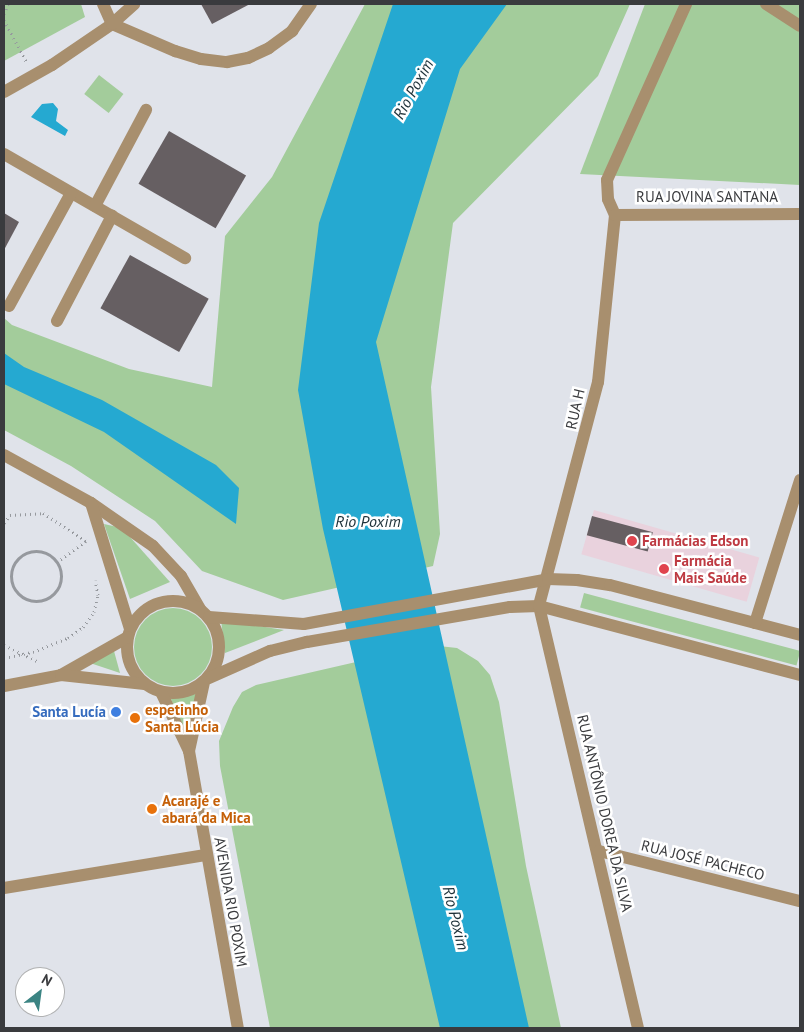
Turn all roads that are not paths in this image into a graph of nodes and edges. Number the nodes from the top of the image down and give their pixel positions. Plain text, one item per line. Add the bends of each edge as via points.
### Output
1 (103, 4) edge
2 (134, 4) edge
3 (311, 4) edge
4 (686, 4) edge
5 (766, 4) edge
6 (112, 24) junction
7 (800, 26) edge
8 (4, 92) edge
9 (146, 110) dead end
10 (4, 154) edge
11 (71, 193) junction
12 (95, 206) junction
13 (800, 214) edge
14 (615, 215) junction
15 (112, 216) junction
16 (185, 258) dead end
17 (10, 306) dead end
18 (57, 321) dead end
19 (4, 455) edge
20 (800, 480) edge
21 (91, 503) junction
22 (548, 580) junction
23 (539, 606) junction
24 (205, 614) junction
25 (755, 623) junction
26 (129, 633) junction
27 (800, 636) edge
28 (61, 675) junction
29 (800, 675) edge
30 (207, 680) junction
31 (145, 684) junction
32 (4, 686) edge
33 (160, 692) junction
34 (189, 751) junction
35 (599, 851) junction
36 (205, 854) junction
37 (4, 888) edge
38 (800, 902) edge
39 (238, 1028) edge
40 (638, 1028) edge

1 - 6 street
2 - 6 street
3 - 6 street via 292,31 269,48 248,58 227,62 175,51
4 - 14 street via 607,180 608,199
5 - 7 street
6 - 8 street
9 - 12 street
10 - 11 street
11 - 12 street
11 - 17 street
12 - 15 street
13 - 14 street, RUA JOVINA SANTANA
14 - 22 street, RUA H via 598,382
15 - 16 street
15 - 18 street
19 - 21 street
20 - 25 street
21 - 24 street via 153,546 181,576
21 - 26 street
22 - 23 street, RUA H
22 - 24 street via 304,624
22 - 25 street via 610,585
23 - 29 street
23 - 30 street via 510,606 307,642 270,651
23 - 35 street, RUA ANTÔNIO DOREA DA SILVA
24 - 26 street via 175,601 160,602 137,617
24 - 30 street via 216,629 220,654
25 - 27 street
26 - 28 street
26 - 31 street via 129,663
28 - 31 street
28 - 32 street
30 - 33 street via 176,694
30 - 34 street, AVENIDA RIO POXIM
31 - 33 street
33 - 34 street, AVENIDA RIO POXIM
34 - 36 street, AVENIDA RIO POXIM
35 - 38 street, RUA JOSÉ PACHECO
35 - 40 street, RUA ANTÔNIO DOREA DA SILVA
36 - 37 street
36 - 39 street, AVENIDA RIO POXIM

